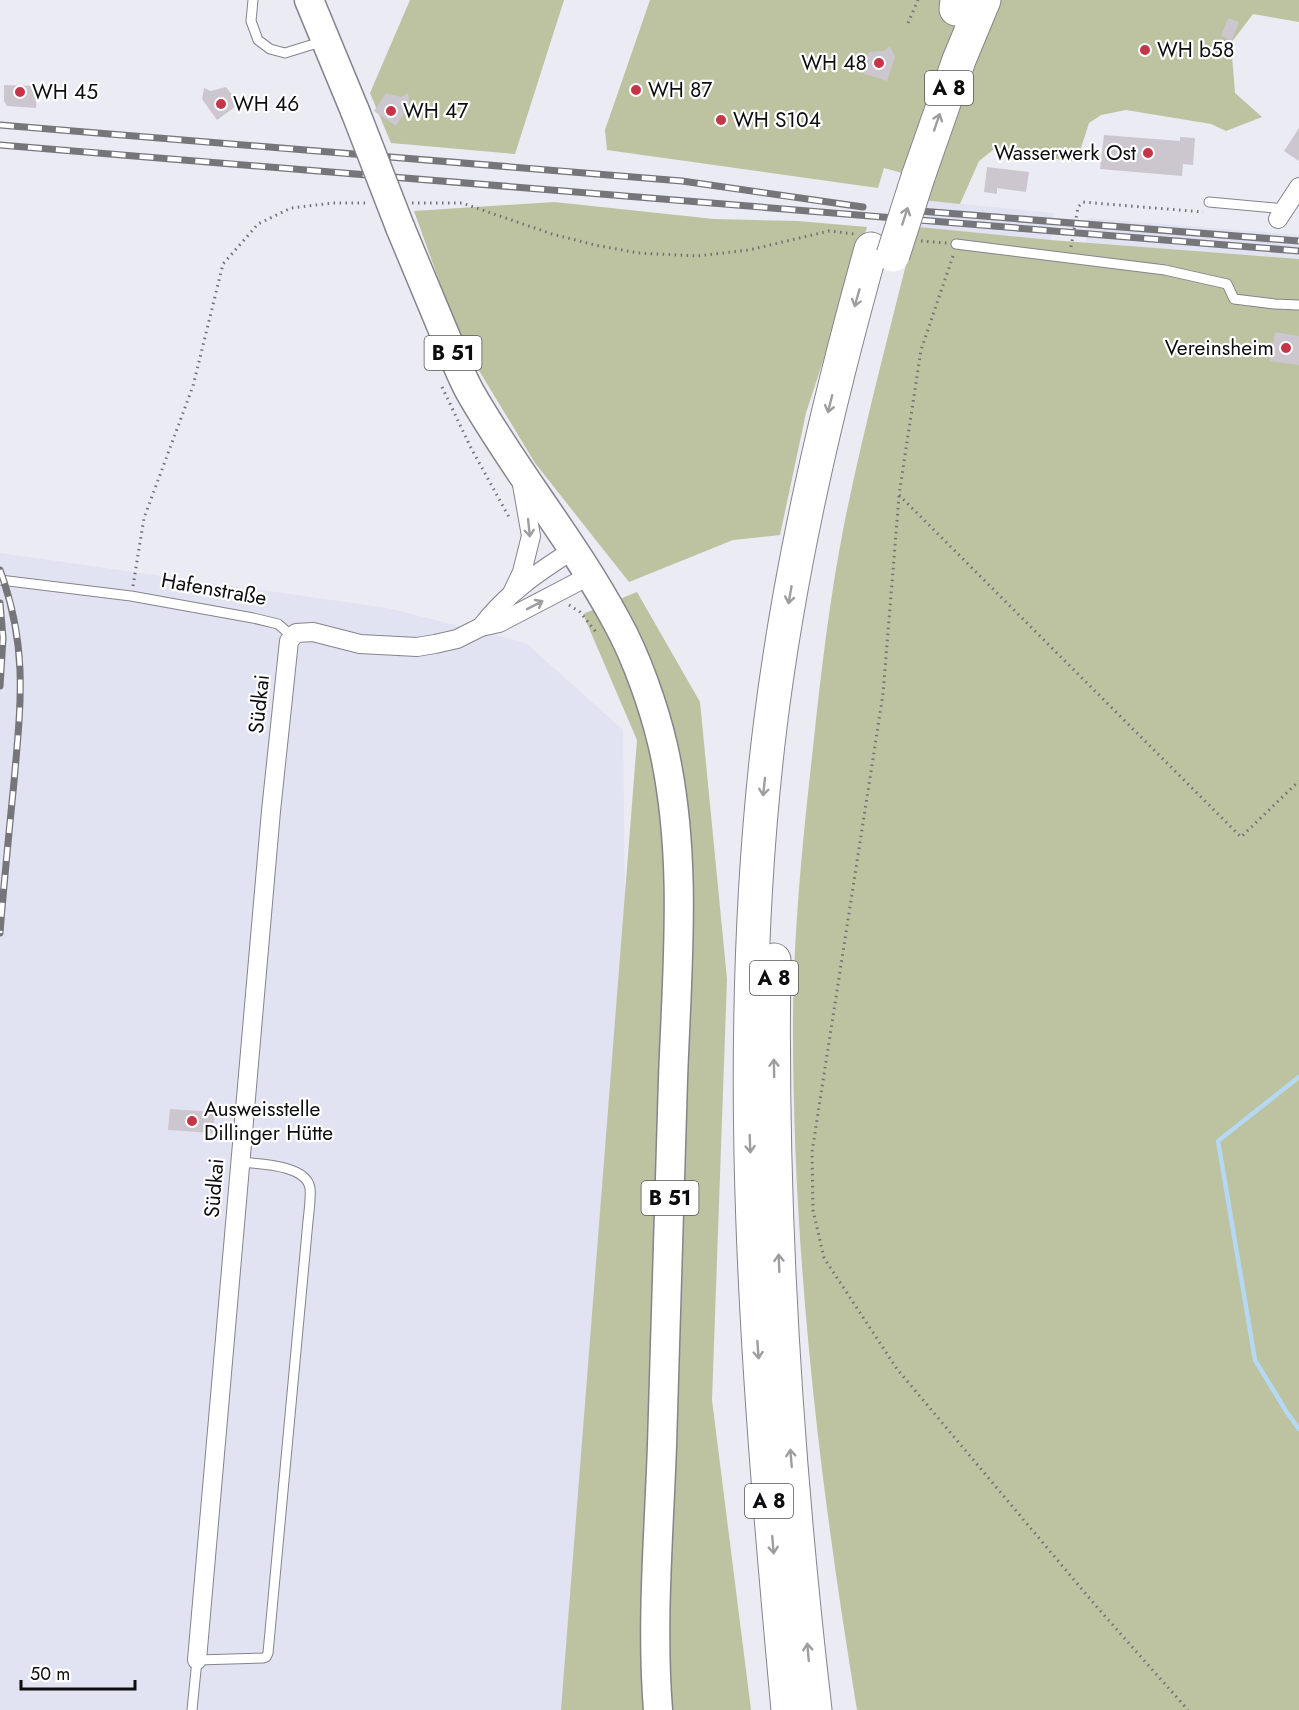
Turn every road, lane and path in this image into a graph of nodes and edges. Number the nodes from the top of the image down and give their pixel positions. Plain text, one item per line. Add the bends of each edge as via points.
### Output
1 (253, 0) edge
2 (309, 0) edge
3 (918, 0) edge
4 (964, 2) edge
5 (908, 23) dead end
6 (326, 40) junction
7 (1299, 187) edge
8 (1209, 202) joint
9 (380, 203) dead end
10 (1282, 214) joint
11 (402, 215) junction
12 (956, 244) junction
13 (884, 245) junction
14 (1070, 259) junction
15 (1299, 305) edge
16 (440, 383) dead end
17 (520, 471) junction
18 (899, 495) junction
19 (512, 522) dead end
20 (573, 550) junction
21 (589, 576) junction
22 (0, 580) edge
23 (561, 591) junction
24 (512, 593) junction
25 (131, 596) junction
26 (481, 627) junction
27 (292, 636) junction
28 (600, 636) dead end
29 (1299, 781) edge
30 (239, 1162) junction
31 (197, 1660) junction
32 (192, 1710) edge
33 (658, 1710) edge
34 (788, 1710) edge
35 (815, 1710) edge
36 (1188, 1710) edge

1 - 6 lane via 251,21 258,40 270,49 285,53
2 - 6 main road, B 51
3 - 5 path
4 - 13 highway, A 8 via 926,86 907,174
6 - 11 main road, B 51, bridge
7 - 10 street
8 - 10 lane
8 - 14 path via 1203,212 1083,202 1078,207
9 - 25 path via 291,208 258,224 223,264 193,386 144,518
11 - 13 path via 462,203 552,234 638,253 697,256 749,250 829,231
11 - 17 main road, B 51 via 464,380
12 - 13 path
12 - 14 lane
12 - 18 path via 921,350
13 -> 34 highway, A 8 via 844,347 818,454 784,630 770,729 752,948 750,1135 754,1292
35 -> 13 highway, A 8 via 783,1356 774,1109 775,952 783,811 805,633
14 - 15 lane via 1165,270 1227,284 1234,299
16 - 19 path
17 - 20 main road, B 51
17 -> 24 street via 531,536
18 - 29 path via 1241,837
18 - 36 path via 883,694 812,1152 813,1210 824,1258 897,1369
20 - 21 main road, B 51
20 - 24 street
21 - 23 street
21 - 33 main road, B 51 via 618,622 663,743 679,877 655,1671
22 - 25 lane, Hafenstraße
26 -> 23 street via 500,623
23 - 28 path via 570,606
24 - 26 street
25 - 27 lane, Hafenstraße via 272,622
26 - 27 street via 457,639 417,647 360,644 313,632
27 - 30 street, Südkai via 283,693
30 - 31 street, Südkai
30 - 31 lane via 280,1166 305,1179 310,1191 308,1221 268,1653 263,1658
31 - 32 lane, Südkai

